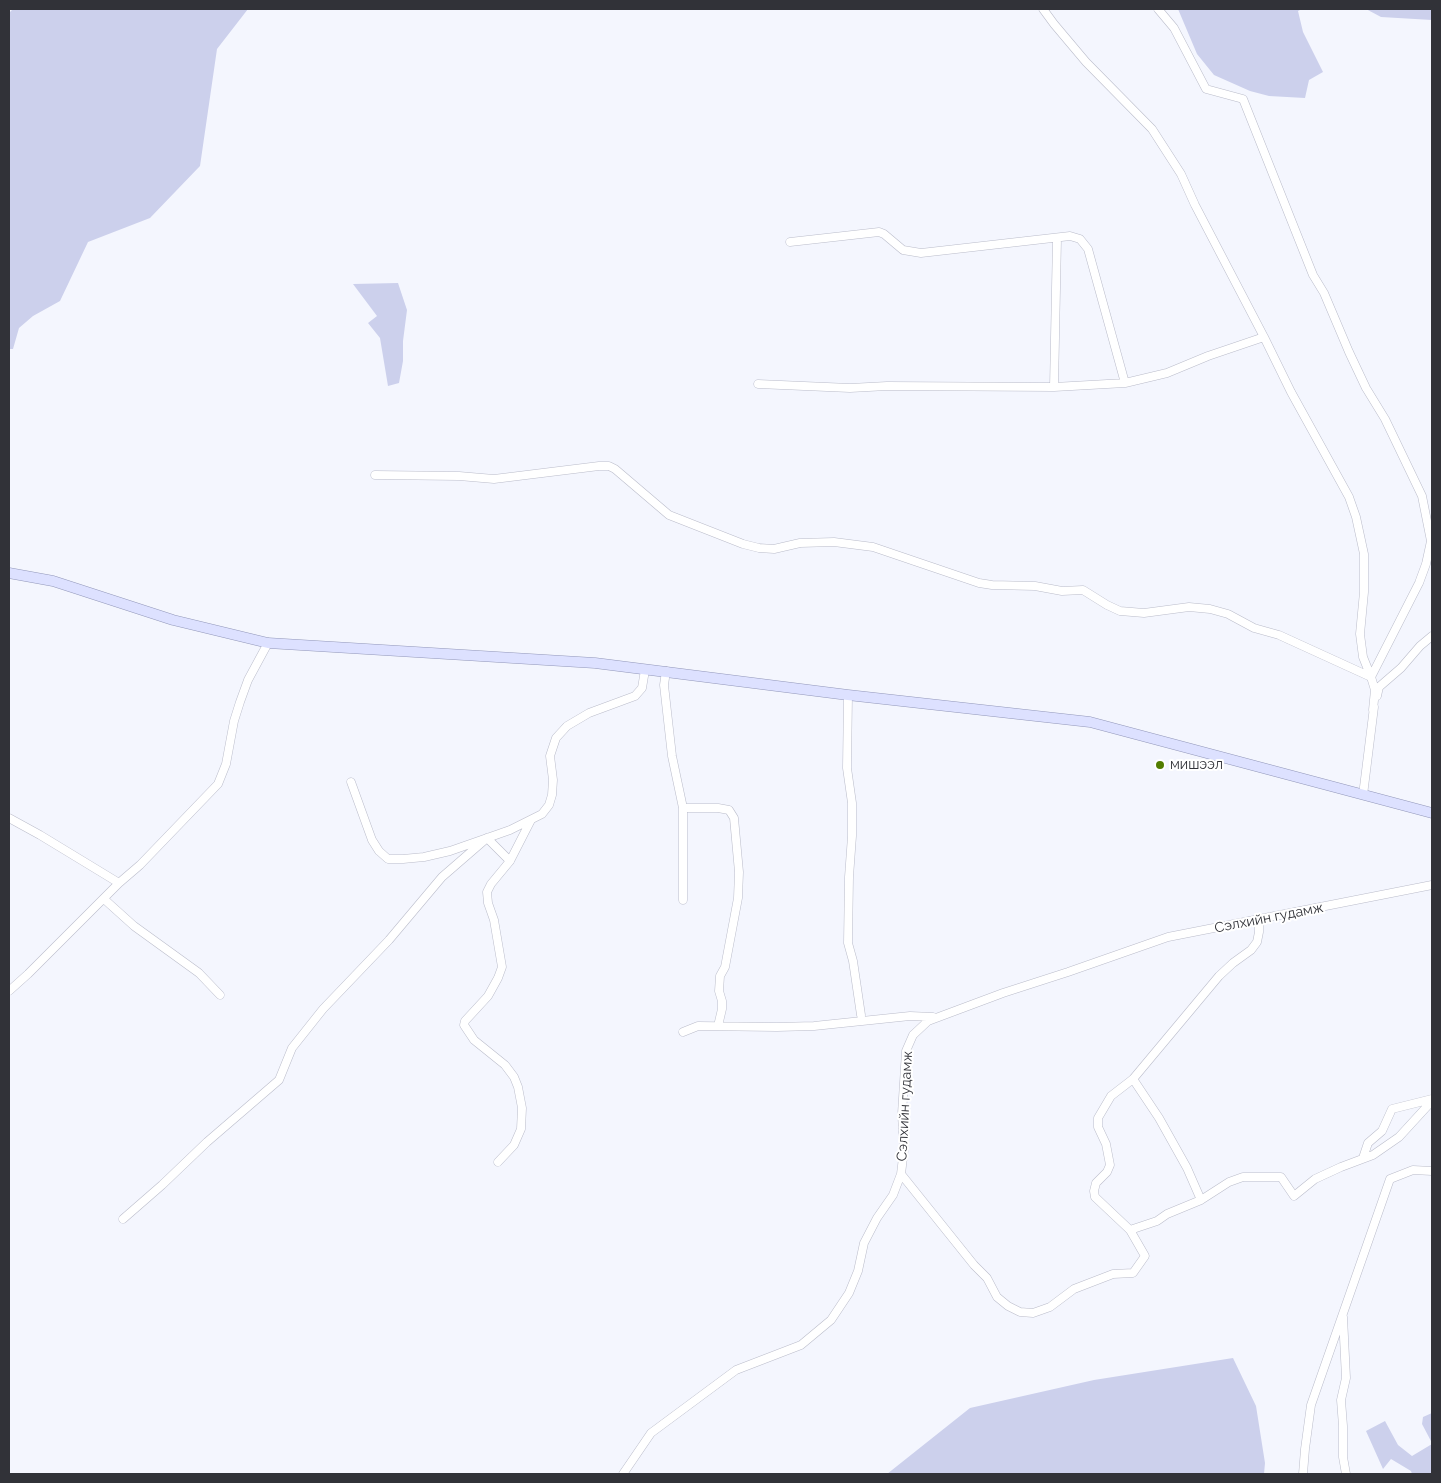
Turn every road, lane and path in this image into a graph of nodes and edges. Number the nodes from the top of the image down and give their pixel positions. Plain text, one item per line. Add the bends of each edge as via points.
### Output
1 (1043, 9) edge
2 (1158, 9) edge
3 (1056, 239) junction
4 (790, 242) dead end
5 (1264, 337) junction
6 (1125, 383) junction
7 (758, 384) dead end
8 (1054, 387) junction
9 (375, 475) dead end
10 (9, 573) edge
11 (1432, 636) edge
12 (268, 643) junction
13 (645, 670) junction
14 (666, 672) junction
15 (1371, 677) junction
16 (848, 695) junction
17 (1373, 710) junction
18 (351, 782) dead end
19 (1363, 795) junction
20 (683, 808) junction
21 (1432, 813) edge
22 (9, 818) edge
23 (531, 820) junction
24 (487, 838) junction
25 (510, 861) junction
26 (119, 883) junction
27 (1432, 885) edge
28 (104, 899) junction
29 (683, 900) dead end
30 (1259, 920) junction
31 (9, 991) edge
32 (220, 995) dead end
33 (861, 1016) dead end
34 (938, 1017) junction
35 (718, 1026) junction
36 (683, 1032) dead end
37 (1133, 1080) junction
38 (1432, 1100) edge
39 (1363, 1158) junction
40 (498, 1162) dead end
41 (1432, 1171) edge
42 (901, 1174) junction
43 (1201, 1200) junction
44 (123, 1219) dead end
45 (1130, 1230) junction
46 (1343, 1313) junction
47 (1344, 1464) junction
48 (623, 1474) edge
49 (1303, 1474) edge
50 (1346, 1474) edge
51 (1350, 1474) edge

1 - 5 street via 1086,62 1152,129 1181,174
2 - 15 street via 1174,28 1206,89 1243,99 1313,275 1324,293 1348,352 1422,496 1431,541 1426,564
3 - 4 street via 922,253 903,250 878,232
3 - 6 street via 1070,236 1080,239 1088,249
3 - 8 street
5 - 6 street via 1167,373
5 - 15 street via 1356,516 1364,554 1360,634 1363,657
6 - 8 street
7 - 8 street via 818,388
9 - 15 street via 494,479 609,466 669,514 743,544 774,549 800,543 834,542 873,547 992,586 1082,590 1120,611 1210,609 1279,635
10 - 12 main road via 53,581 173,620
11 - 17 street via 1379,687
12 - 13 main road via 596,663
12 - 26 street via 240,702 226,764 218,784
13 - 14 main road
13 - 23 street via 642,688 635,696 589,713 566,726 556,738 550,756 553,780 549,805
14 - 16 main road
14 - 20 street via 664,685 672,756
15 - 17 street via 1375,690
16 - 19 main road via 1090,722
16 - 33 street via 847,768 852,803 848,943
17 - 19 street
18 - 24 street via 372,840 388,859 424,857
19 - 21 main road
20 - 29 street
20 - 35 street via 729,810 734,818 738,898 725,967 720,976 722,1009
22 - 26 street
23 - 24 street
23 - 25 street
24 - 25 street
24 - 44 street via 442,877 389,940 323,1009 292,1048 279,1080
25 - 40 street via 487,892 502,967 488,996 464,1025 474,1040 504,1065 518,1087 521,1128 514,1144
26 - 28 street
27 - 30 street, Сэлхийн гудамж
28 - 31 street
28 - 32 street via 134,926 199,973
30 - 34 street, Сэлхийн гудамж via 1168,937
30 - 37 street via 1257,942 1251,950 1219,976
34 - 35 street via 910,1016 814,1026
34 - 42 street, Сэлхийн гудамж via 913,1034 906,1051
35 - 36 street via 698,1026
37 - 43 street via 1188,1168
37 - 45 street via 1111,1096 1098,1118 1110,1165 1094,1191 1095,1197
38 - 39 street via 1399,1137
38 - 39 street via 1392,1109 1382,1131 1368,1143
39 - 43 street via 1315,1179 1294,1196 1282,1177 1243,1176
41 - 46 street via 1413,1170 1390,1179
42 - 45 street via 987,1278 997,1297 1020,1312 1033,1313 1050,1307 1074,1289 1113,1274 1133,1274 1146,1256
42 - 48 street, Сэлхийн гудамж via 893,1195 864,1243 849,1293 831,1320 801,1345 736,1370 651,1433
43 - 45 street
46 - 47 street via 1346,1378 1341,1400
46 - 49 street via 1311,1404
47 - 50 street
47 - 51 street

